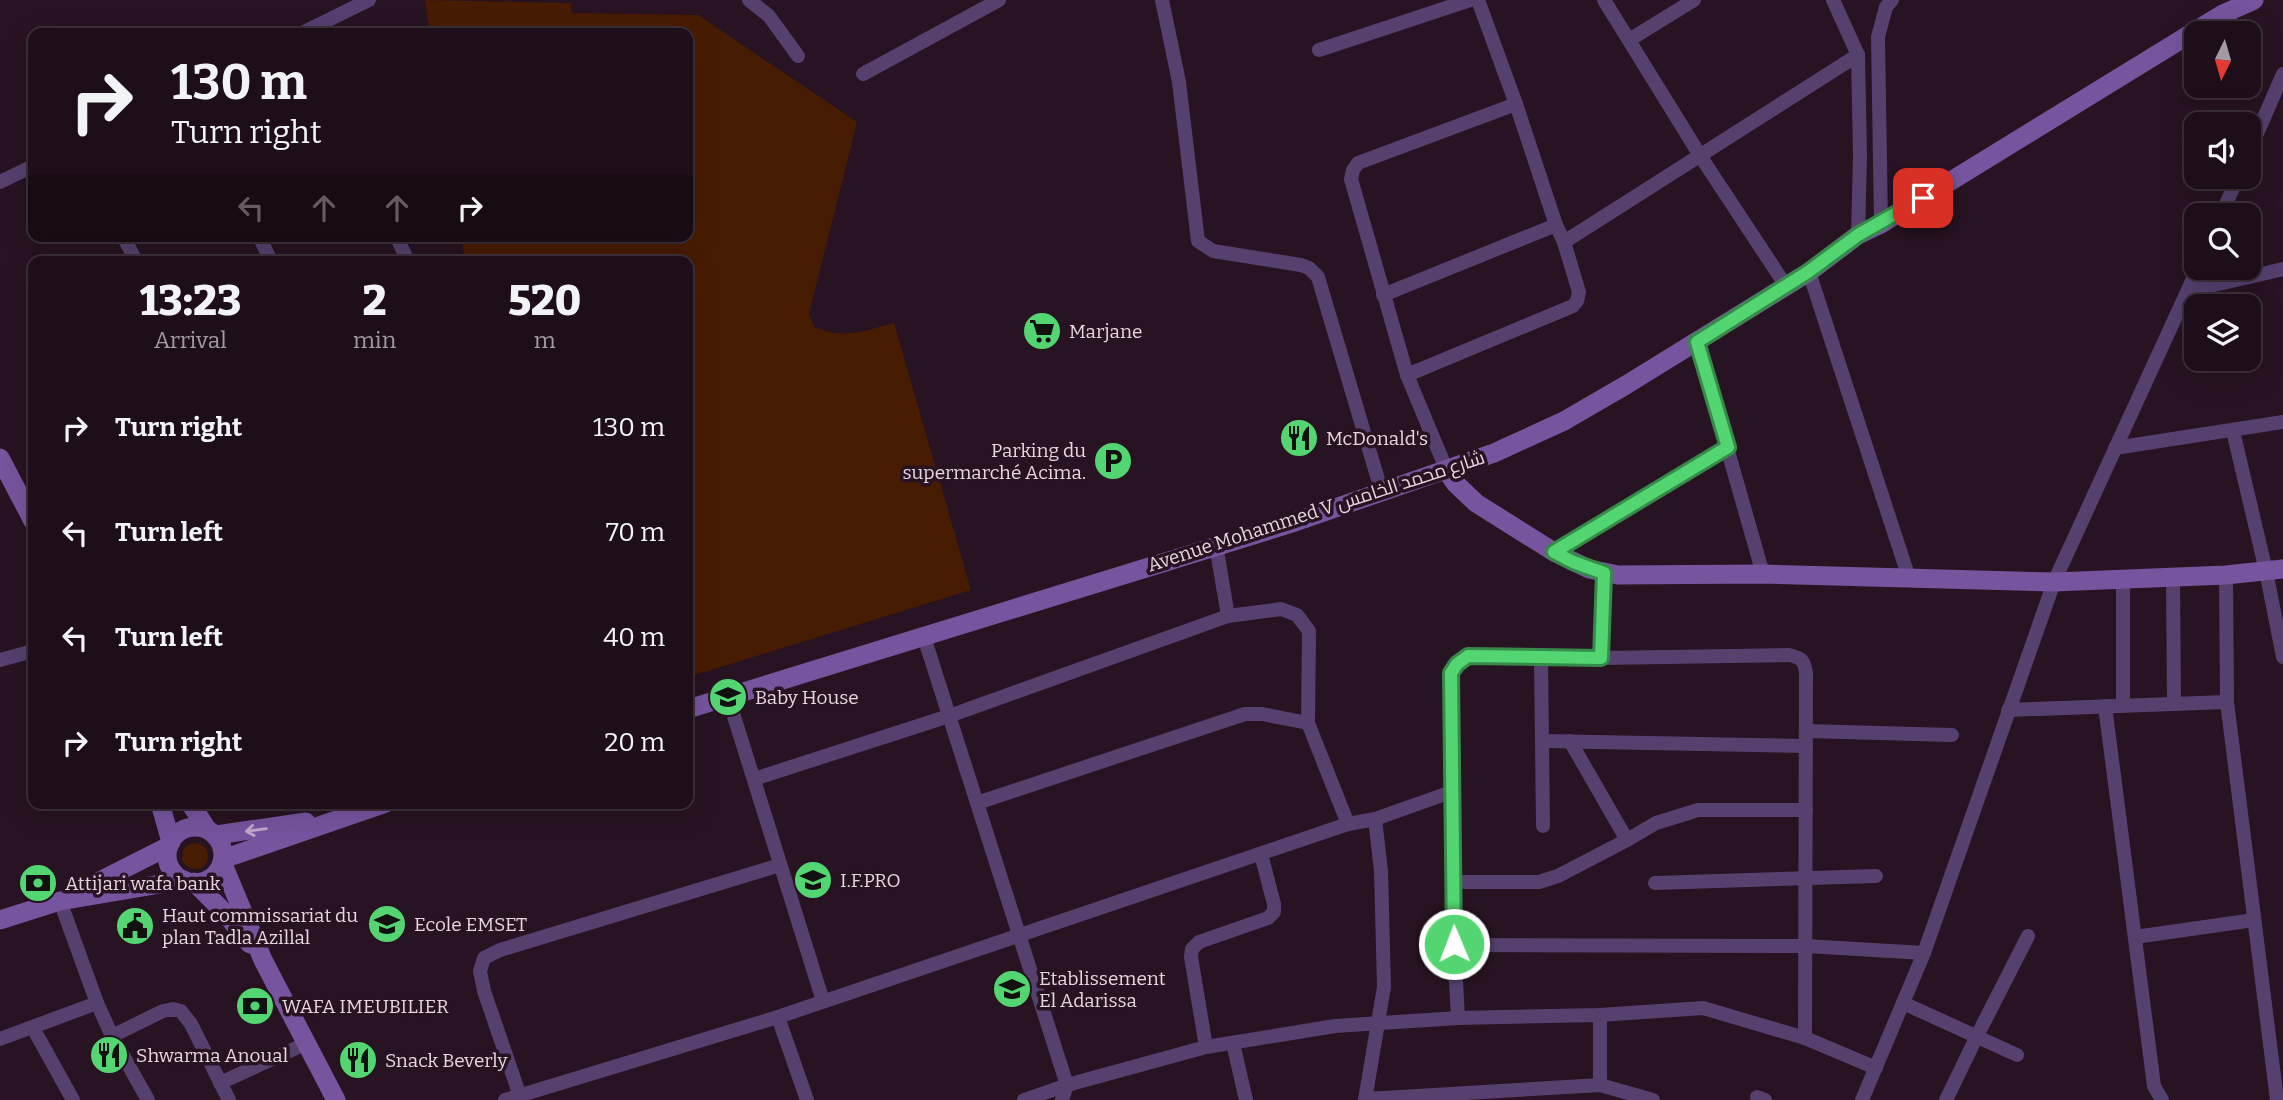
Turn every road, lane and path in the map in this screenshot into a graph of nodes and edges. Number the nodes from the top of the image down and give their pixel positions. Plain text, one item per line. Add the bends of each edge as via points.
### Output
1 (369, 0) edge
2 (749, 0) edge
3 (999, 0) edge
4 (1162, 0) edge
5 (1470, 0) edge
6 (1478, 0) edge
7 (1604, 0) edge
8 (1694, 0) edge
9 (1833, 0) edge
10 (1892, 0) edge
11 (2236, 0) edge
12 (2254, 0) edge
13 (2221, 15) junction
14 (312, 28) edge
15 (1629, 40) junction
16 (1320, 50) dead end
17 (1858, 55) junction
18 (798, 56) dead end
19 (863, 74) dead end
20 (2283, 74) edge
21 (1516, 104) junction
22 (2261, 124) edge
23 (1700, 157) junction
24 (28, 168) edge
25 (0, 182) edge
26 (1881, 224) junction
27 (1556, 225) junction
28 (1858, 235) junction
29 (1564, 242) junction
30 (2283, 269) edge
31 (1808, 272) junction
32 (2193, 280) edge
33 (1786, 286) junction
34 (2188, 291) junction
35 (1383, 295) junction
36 (1697, 342) junction
37 (1406, 375) junction
38 (2283, 422) edge
39 (2233, 431) junction
40 (1728, 447) junction
41 (2115, 448) junction
42 (0, 458) edge
43 (1447, 471) junction
44 (1382, 493) junction
45 (28, 511) edge
46 (1216, 545) junction
47 (1554, 552) junction
48 (2275, 570) edge
49 (1604, 573) junction
50 (1763, 574) junction
51 (2227, 575) junction
52 (1909, 578) junction
53 (2173, 579) junction
54 (2123, 580) junction
55 (2053, 582) junction
56 (1228, 616) junction
57 (924, 637) junction
58 (28, 652) edge
59 (2283, 657) edge
60 (1541, 658) junction
61 (1601, 658) junction
62 (0, 660) edge
63 (728, 697) junction
64 (2227, 702) junction
65 (2175, 704) junction
66 (2123, 705) junction
67 (2105, 706) junction
68 (693, 708) edge
69 (2008, 710) junction
70 (948, 716) junction
71 (1308, 723) junction
72 (1952, 735) dead end
73 (1806, 739) junction
74 (1543, 741) junction
75 (1570, 741) junction
76 (754, 779) junction
77 (1454, 791) junction
78 (977, 803) junction
79 (161, 809) edge
80 (194, 809) edge
81 (368, 809) edge
82 (1806, 810) junction
83 (345, 817) junction
84 (1375, 818) junction
85 (1348, 824) junction
86 (1543, 826) dead end
87 (211, 832) junction
88 (1628, 840) junction
89 (170, 844) junction
90 (1261, 855) junction
91 (223, 861) junction
92 (780, 865) junction
93 (1876, 876) dead end
94 (1805, 878) junction
95 (189, 881) junction
96 (1453, 882) junction
97 (1655, 883) dead end
98 (60, 901) junction
99 (0, 920) edge
100 (2254, 920) junction
101 (1018, 935) junction
102 (2028, 936) dead end
103 (2135, 937) junction
104 (1454, 944) junction
105 (1806, 946) junction
106 (1924, 953) junction
107 (263, 960) junction
108 (823, 1000) junction
109 (97, 1003) junction
110 (1903, 1003) junction
111 (1600, 1015) junction
112 (778, 1017) junction
113 (1458, 1018) junction
114 (1379, 1022) junction
115 (33, 1028) junction
116 (112, 1036) junction
117 (1977, 1036) junction
118 (1805, 1038) junction
119 (0, 1040) edge
120 (305, 1044) junction
121 (1233, 1044) junction
122 (1206, 1047) junction
123 (2017, 1055) dead end
124 (1876, 1068) junction
125 (220, 1083) junction
126 (1067, 1085) junction
127 (1600, 1085) junction
128 (529, 1096) edge
129 (1366, 1099) edge
130 (74, 1100) edge
131 (148, 1100) edge
132 (229, 1100) edge
133 (336, 1100) edge
134 (505, 1100) edge
135 (807, 1100) edge
136 (1024, 1100) edge
137 (1062, 1100) edge
138 (1246, 1100) edge
139 (1653, 1100) edge
140 (1862, 1100) edge
141 (1947, 1100) edge
142 (2162, 1100) edge
143 (2277, 1100) edge

1 - 14 street
2 - 18 street via 769,16
3 - 19 street
4 - 44 street via 1179,82 1198,240 1213,251 1301,265 1318,277
5 - 16 street
6 - 21 street
7 - 15 street
8 - 15 street
9 - 17 street
10 - 26 street via 1878,37
11 - 13 main road, Avenue Mohammed V شارع محمد الخامس
12 - 13 main road, Avenue Mohammed V شارع محمد الخامس
13 - 26 main road, Avenue Mohammed V شارع محمد الخامس
15 - 23 street
17 - 23 street
17 - 28 street
20 - 22 street
21 - 27 street
21 - 35 street via 1358,163 1353,170 1351,179
23 - 29 street
23 - 33 street
24 - 25 street
26 - 28 main road, Avenue Mohammed V شارع محمد الخامس
27 - 29 street
27 - 35 street
28 - 31 main road, Avenue Mohammed V شارع محمد الخامس
29 - 37 street via 1579,292 1573,306
30 - 34 street
31 - 33 main road, Avenue Mohammed V شارع محمد الخامس
31 - 52 street
32 - 34 street
33 - 36 main road, Avenue Mohammed V شارع محمد الخامس
34 - 41 street
35 - 37 street
36 - 40 street
36 - 43 main road, Avenue Mohammed V شارع محمد الخامس via 1564,421
37 - 43 street
38 - 39 street
39 - 41 street
39 - 48 street
40 - 47 street
40 - 50 street
41 - 55 street
42 - 45 main road
43 - 44 main road, Avenue Mohammed V شارع محمد الخامس
43 - 47 main road via 1476,503
44 - 46 main road, Avenue Mohammed V شارع محمد الخامس
46 - 56 street
46 - 57 main road, Avenue Mohammed V شارع محمد الخامس
47 - 49 main road
48 - 51 main road
48 - 59 street
49 - 50 main road
49 - 61 street
50 - 52 main road
51 - 53 main road
51 - 64 street
52 - 55 main road
53 - 54 main road
53 - 65 street
54 - 55 main road
54 - 66 street
55 - 69 street
56 - 70 street
56 - 71 street via 1281,609 1297,615 1309,631
57 - 63 main road, Avenue Mohammed V شارع محمد الخامس
57 - 70 street
58 - 62 street
60 - 61 street
60 - 74 street
60 - 77 street via 1468,656 1451,673
61 - 73 street via 1800,657 1806,673
63 - 68 main road, Avenue Mohammed V شارع محمد الخامس
63 - 76 street
64 - 65 street
64 - 100 street
65 - 66 street
66 - 67 street
67 - 69 street
67 - 103 street
69 - 106 street
70 - 76 street
70 - 78 street
71 - 78 street via 1245,713
71 - 85 street
72 - 73 street
73 - 75 street
73 - 82 street
74 - 75 street
74 - 86 street
75 - 88 street
76 - 92 street
77 - 84 street
77 - 96 street
78 - 101 street
79 - 89 main road
80 - 87 main road
81 - 83 main road
82 - 88 street via 1698,810 1656,823
82 - 94 street
83 -> 87 main road
83 - 91 main road
84 - 85 street
84 - 114 street via 1383,929 1384,988
85 - 90 street
87 - 89 main road via 199,827 182,830
87 - 91 main road via 221,842
88 - 96 street via 1539,882
89 - 95 main road via 168,862 177,876
89 - 98 main road
90 - 101 street
90 - 122 street via 1274,912 1199,942 1192,949
91 - 95 main road via 209,879
91 - 107 main road
92 - 108 street
92 - 128 street via 484,958 480,971 484,991
93 - 94 street
94 - 97 street
94 - 105 street
95 - 98 main road
95 - 107 main road via 226,914
96 - 104 street
98 - 99 main road
98 - 109 street
100 - 103 street
100 - 143 street
101 - 108 street
101 - 126 street
102 - 117 street
103 - 142 street via 2154,1086
104 - 105 street
104 - 113 street
105 - 106 street
105 - 118 street
106 - 110 street
107 - 120 main road
108 - 112 street
109 - 115 street
109 - 116 street
110 - 117 street
110 - 124 street
111 - 113 street
111 - 118 street via 1703,1008
111 - 127 street
112 - 128 street
112 - 135 street
113 - 114 street
114 - 121 street
114 - 129 street
115 - 119 street
115 - 130 street
116 - 125 street via 160,1012 173,1009 185,1014
116 - 131 street
117 - 123 street
117 - 141 street
118 - 124 street
120 - 125 street
120 - 133 main road
121 - 122 street
121 - 138 street
122 - 126 street
124 - 140 street
125 - 132 street
126 - 136 street
126 - 137 street
127 - 129 street
127 - 139 street
128 - 134 street

